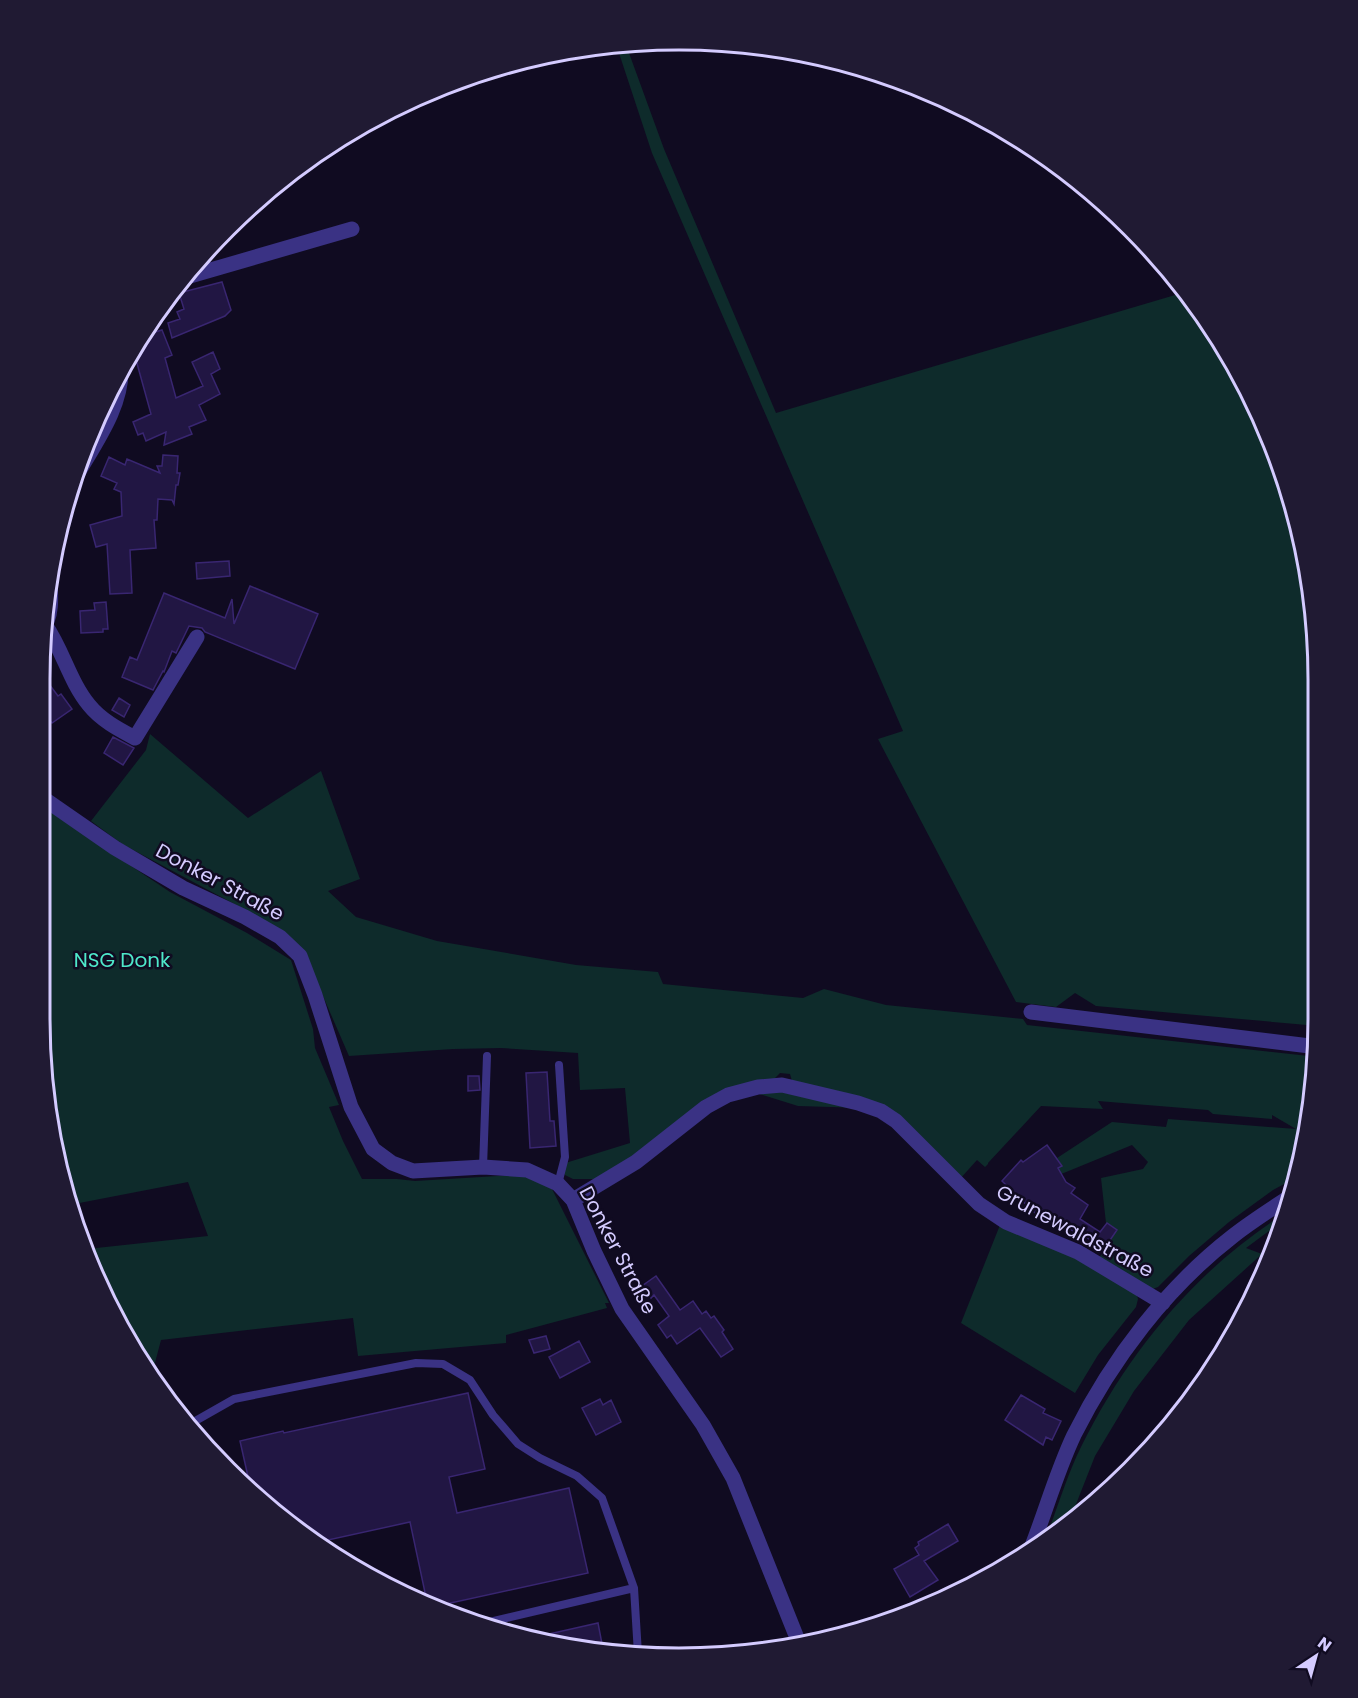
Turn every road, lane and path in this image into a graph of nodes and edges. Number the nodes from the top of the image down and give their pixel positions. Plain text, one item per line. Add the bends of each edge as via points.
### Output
1 (352, 229) dead end
2 (198, 274) edge
3 (117, 395) edge
4 (96, 441) edge
5 (51, 635) edge
6 (197, 637) dead end
7 (50, 803) edge
8 (1031, 1012) dead end
9 (1307, 1046) edge
10 (487, 1056) dead end
11 (558, 1065) dead end
12 (483, 1167) junction
13 (558, 1184) junction
14 (573, 1200) junction
15 (1280, 1204) edge
16 (1163, 1303) junction
17 (195, 1421) edge
18 (1035, 1538) edge
19 (634, 1588) junction
20 (495, 1621) edge
21 (797, 1637) edge
22 (638, 1647) edge

1 - 2 street
3 - 4 street
5 - 6 street via 89,706 106,722 135,738
7 - 12 street, Donker Straße via 183,888 280,937 300,956 351,1107 373,1149 392,1163 413,1171
8 - 9 street
10 - 12 lane
11 - 13 lane via 565,1157
12 - 13 street, Donker Straße via 527,1170
13 - 14 street, Donker Straße
14 - 16 street, Grunewaldstraße via 636,1161 706,1107 758,1087 782,1085 881,1111 896,1121 979,1204 1006,1222 1078,1252
14 - 21 street, Donker Straße via 622,1309 703,1425 733,1478
15 - 16 street, Grunewaldstraße via 1226,1242
16 - 18 street, Grunewaldstraße via 1109,1373 1087,1411 1058,1473
17 - 19 lane via 234,1399 416,1363 443,1364 470,1380 518,1444 577,1476 602,1498
19 - 20 lane
19 - 22 lane

